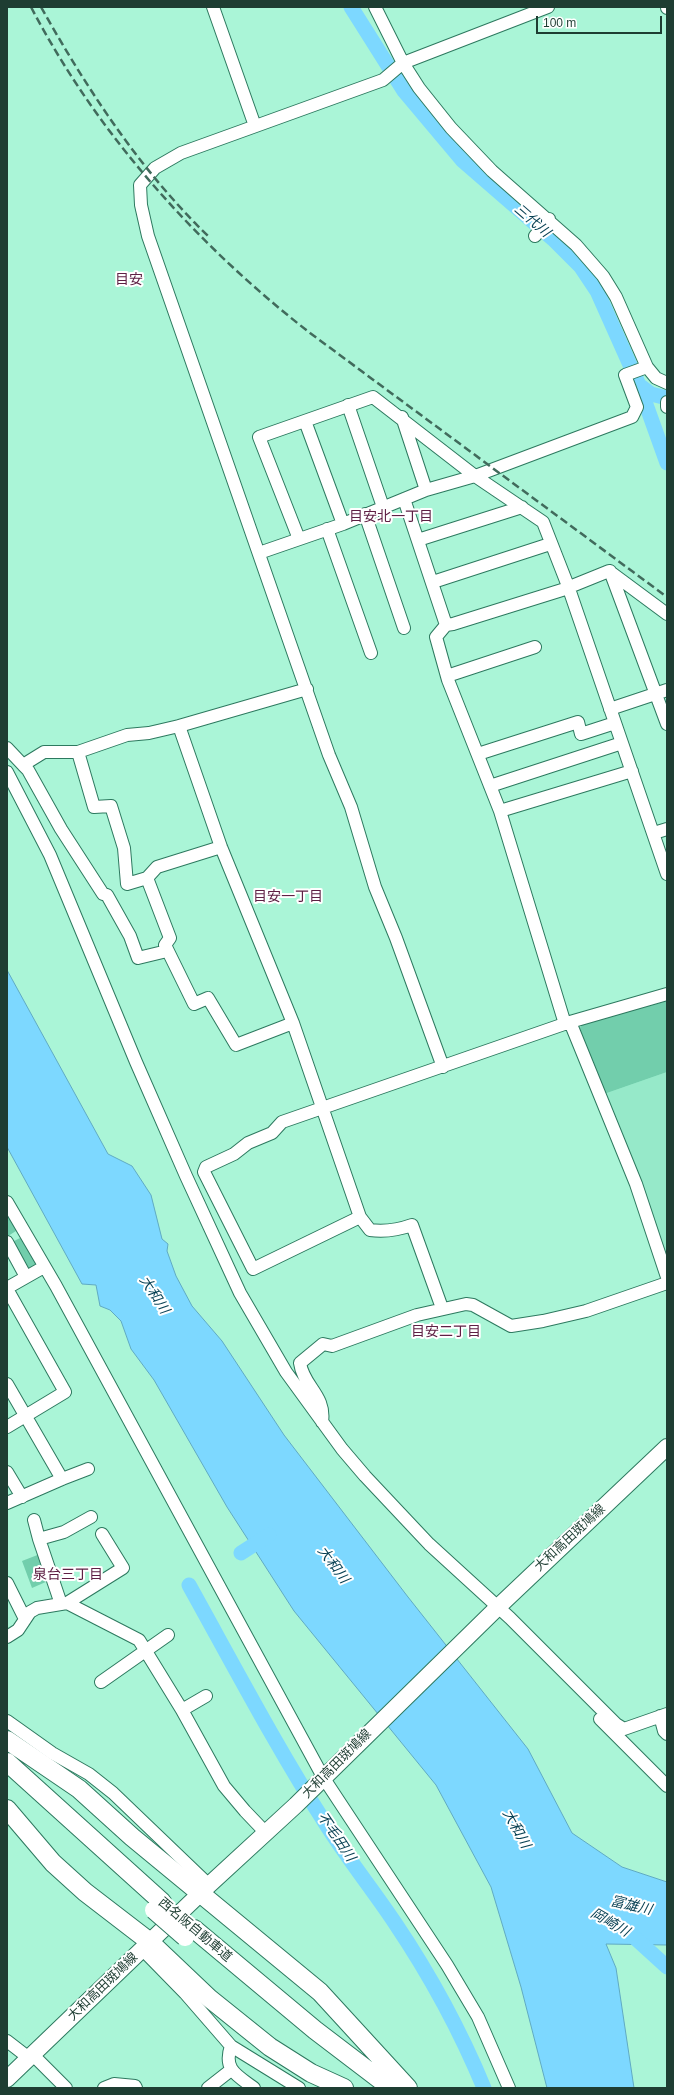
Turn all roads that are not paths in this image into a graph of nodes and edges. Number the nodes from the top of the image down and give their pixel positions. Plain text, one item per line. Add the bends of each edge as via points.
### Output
1 (213, 7) edge
2 (375, 7) edge
3 (548, 7) edge
4 (401, 64) junction
5 (255, 126) junction
6 (549, 219) junction
7 (536, 235) dead end
8 (646, 368) junction
9 (667, 383) edge
10 (348, 405) junction
11 (402, 417) junction
12 (305, 421) junction
13 (475, 476) junction
14 (426, 490) junction
15 (404, 499) junction
16 (383, 507) junction
17 (522, 507) junction
18 (365, 514) junction
19 (343, 524) junction
20 (327, 530) junction
21 (299, 540) junction
22 (418, 540) junction
23 (550, 544) junction
24 (259, 553) junction
25 (610, 571) junction
26 (433, 582) junction
27 (568, 586) junction
28 (667, 614) edge
29 (446, 625) junction
30 (404, 628) dead end
31 (535, 647) dead end
32 (371, 653) dead end
33 (447, 676) junction
34 (307, 689) junction
35 (662, 692) edge
36 (610, 709) junction
37 (615, 723) junction
38 (667, 724) edge
39 (179, 726) junction
40 (622, 743) junction
41 (7, 748) edge
42 (78, 752) junction
43 (478, 754) junction
44 (22, 765) junction
45 (632, 770) junction
46 (7, 772) edge
47 (490, 786) junction
48 (500, 811) junction
49 (667, 829) edge
50 (654, 833) junction
51 (221, 847) junction
52 (667, 874) edge
53 (147, 878) junction
54 (167, 951) junction
55 (667, 994) edge
56 (293, 1023) junction
57 (567, 1023) junction
58 (443, 1067) junction
59 (322, 1108) junction
60 (7, 1202) edge
61 (360, 1217) junction
62 (24, 1231) junction
63 (7, 1241) edge
64 (44, 1267) junction
65 (26, 1277) junction
66 (667, 1277) edge
67 (667, 1284) edge
68 (7, 1289) edge
69 (442, 1308) junction
70 (7, 1384) edge
71 (26, 1416) junction
72 (322, 1422) junction
73 (7, 1427) edge
74 (667, 1447) edge
75 (88, 1468) dead end
76 (7, 1472) edge
77 (62, 1480) junction
78 (22, 1497) junction
79 (7, 1503) edge
80 (91, 1517) dead end
81 (34, 1520) dead end
82 (102, 1534) dead end
83 (40, 1539) junction
84 (7, 1583) edge
85 (64, 1604) junction
86 (498, 1607) junction
87 (510, 1618) junction
88 (25, 1619) junction
89 (168, 1635) dead end
90 (7, 1637) edge
91 (146, 1650) junction
92 (101, 1682) dead end
93 (206, 1696) dead end
94 (182, 1710) junction
95 (664, 1715) edge
96 (7, 1721) edge
97 (667, 1734) edge
98 (7, 1740) edge
99 (7, 1762) edge
100 (323, 1777) junction
101 (7, 1778) edge
102 (667, 1786) edge
103 (7, 1809) edge
104 (266, 1833) junction
105 (204, 1889) junction
106 (158, 1906) junction
107 (190, 1933) junction
108 (146, 1945) junction
109 (7, 2041) edge
110 (231, 2046) junction
111 (31, 2057) junction
112 (231, 2070) junction
113 (7, 2079) edge
114 (66, 2088) edge
115 (104, 2088) edge
116 (136, 2088) edge
117 (208, 2088) edge
118 (254, 2088) edge
119 (299, 2088) edge
120 (344, 2088) edge
121 (371, 2088) edge
122 (391, 2088) edge
123 (408, 2088) edge
124 (509, 2088) edge

1 - 5 street
2 - 4 street
3 - 4 street
4 - 5 street via 383,80
4 - 6 street via 451,128 492,171
5 - 24 street via 167,160 143,179 140,194 148,236
6 - 7 street
6 - 8 street via 603,276 616,297
8 - 9 street via 656,378
8 - 13 street via 625,375 637,408 632,417
10 - 11 street via 373,397
10 - 12 street
10 - 16 street
11 - 13 street
11 - 14 street
12 - 19 street
12 - 21 street via 259,437
13 - 14 street
13 - 17 street
14 - 15 street
15 - 16 street
15 - 22 street
16 - 18 street
17 - 22 street
17 - 23 street via 543,522
18 - 19 street
18 - 30 street
19 - 20 street
20 - 21 street
20 - 32 street
21 - 24 street
22 - 26 street
23 - 26 street
23 - 27 street
24 - 34 street
25 - 27 street
25 - 28 street
25 - 35 street
26 - 29 street
27 - 29 street
27 - 36 street
29 - 33 street via 436,637
31 - 33 street
33 - 43 street
34 - 39 street
34 - 58 street via 329,755 351,806 375,887
35 - 36 street
35 - 38 street
36 - 37 street
37 - 40 street
37 - 43 street via 581,734 578,722
39 - 42 street via 127,735
39 - 51 street
40 - 45 street
40 - 47 street
41 - 44 street
42 - 44 street via 44,752
42 - 53 street via 94,807 111,806 124,848 127,884
43 - 47 street
44 - 54 street via 28,770 90,875 103,894 107,895 130,936 138,958
45 - 48 street
45 - 50 street
46 - 72 street via 50,855 136,1062 240,1293 286,1372
47 - 48 street
48 - 57 street
49 - 50 street
50 - 52 street
51 - 53 street via 157,867
51 - 56 street
53 - 54 street via 170,938 164,945
54 - 56 street via 194,1004 208,998 236,1044
55 - 57 street
56 - 59 street
57 - 58 street
57 - 66 street via 636,1184
58 - 59 street
59 - 61 street
59 - 61 street via 282,1122 272,1133 248,1143 234,1154 206,1167 204,1172 253,1269
60 - 62 street
61 - 69 street via 370,1230 400,1229 412,1225
62 - 63 street
62 - 64 street
63 - 65 street
64 - 65 street
64 - 100 street
65 - 68 street
67 - 69 street via 586,1311 511,1326 473,1305
68 - 71 street via 65,1392
69 - 72 street via 332,1346 323,1344 300,1363 301,1371 321,1402
70 - 71 street
71 - 73 street
71 - 77 street
72 - 86 street via 365,1476 429,1544
74 - 86 main road, 大和高田斑鳩線
75 - 77 street
76 - 78 street
77 - 78 street
78 - 79 street
80 - 83 street via 64,1532
81 - 83 street
82 - 85 street via 122,1568
83 - 85 street
84 - 88 street
85 - 88 street via 37,1608
85 - 91 street via 139,1640
86 - 87 street
86 - 100 main road, 大和高田斑鳩線
87 - 95 street via 616,1724 624,1729
87 - 102 street via 540,1655 618,1739
88 - 90 street via 18,1630
89 - 91 street
91 - 92 street
91 - 94 street
93 - 94 street
94 - 104 street via 224,1786
95 - 97 street via 664,1731
96 - 105 street via 52,1753 89,1774 113,1793
98 - 105 highway via 79,1789 132,1837
99 - 106 highway, 西名阪自動車道
100 - 104 main road, 大和高田斑鳩線
100 - 124 street via 457,1982 481,2023
101 - 106 highway, 西名阪自動車道
103 - 108 highway via 53,1863
104 - 105 main road, 大和高田斑鳩線
105 - 108 main road, 大和高田斑鳩線
105 - 123 highway via 320,1992
106 - 107 highway, 西名阪自動車道
107 - 121 highway, 西名阪自動車道 via 309,2040
107 - 122 highway, 西名阪自動車道
108 - 110 street
108 - 111 main road, 大和高田斑鳩線
108 - 120 highway via 270,2047 311,2073
109 - 111 street
110 - 112 street via 227,2058
110 - 119 street
111 - 113 main road, 大和高田斑鳩線
111 - 114 street
112 - 117 street
112 - 118 street
115 - 116 street via 114,2084

